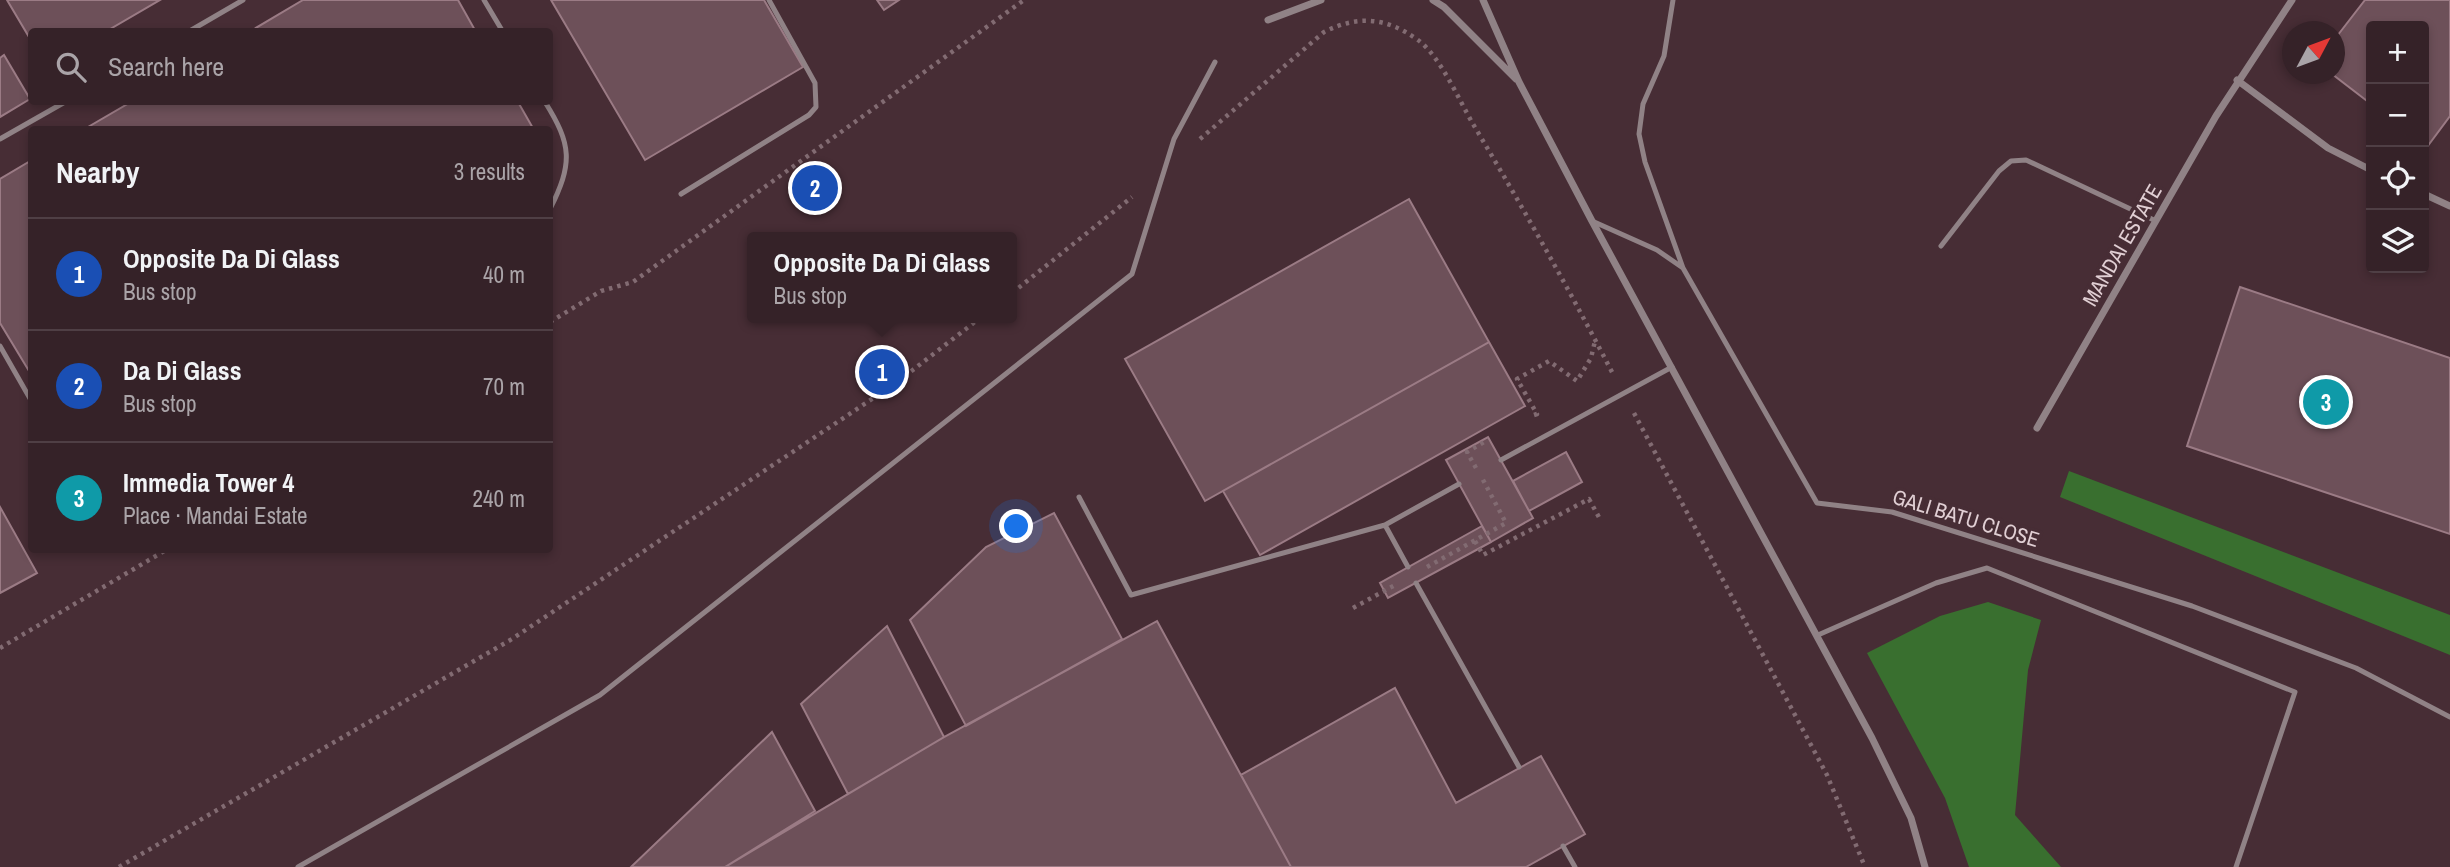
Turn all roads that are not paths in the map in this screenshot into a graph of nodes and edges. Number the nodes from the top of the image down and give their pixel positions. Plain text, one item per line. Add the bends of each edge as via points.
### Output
1 (243, 0) edge
2 (484, 0) edge
3 (769, 0) edge
4 (1321, 0) edge
5 (1433, 0) edge
6 (1483, 0) edge
7 (1673, 0) edge
8 (2292, 0) edge
9 (1268, 20) dead end
10 (195, 28) edge
11 (501, 28) edge
12 (1216, 62) dead end
13 (2238, 80) junction
14 (1519, 82) junction
15 (60, 105) edge
16 (547, 105) edge
17 (0, 139) edge
18 (2366, 167) edge
19 (681, 194) dead end
20 (2429, 196) edge
21 (553, 203) edge
22 (2450, 206) edge
23 (1592, 220) junction
24 (2156, 220) junction
25 (1941, 246) dead end
26 (1683, 268) junction
27 (0, 346) edge
28 (1672, 367) junction
29 (28, 395) edge
30 (2037, 428) dead end
31 (1501, 460) dead end
32 (1458, 484) dead end
33 (1079, 497) dead end
34 (1385, 525) junction
35 (1408, 567) dead end
36 (1416, 583) dead end
37 (1818, 635) junction
38 (2450, 717) edge
39 (1520, 767) dead end
40 (1563, 846) dead end
41 (298, 867) edge
42 (1575, 867) edge
43 (1925, 867) edge
44 (2236, 867) edge

1 - 10 lane
2 - 11 lane
3 - 19 lane via 815,83 816,107
4 - 9 street
5 - 14 street
6 - 14 street
7 - 26 lane via 1664,56 1643,104 1639,134
8 - 13 street, MANDAI ESTATE
12 - 41 lane via 1174,139 1132,274 600,695
13 - 18 street via 2328,148
13 - 24 street, MANDAI ESTATE
14 - 23 street
15 - 17 lane
16 - 21 lane via 564,132 568,157
20 - 22 street
23 - 26 lane, GALI BATU CLOSE via 1657,250
23 - 28 street
24 - 25 lane via 2026,160 2011,161
24 - 30 street, MANDAI ESTATE
26 - 38 lane, GALI BATU CLOSE via 1817,503 1892,512 2192,606 2356,668
27 - 29 lane
28 - 31 lane
28 - 37 street
32 - 34 lane
33 - 34 lane via 1131,595
34 - 35 lane
36 - 39 lane
37 - 43 street via 1910,818
37 - 44 lane via 1936,583 1987,568 2295,692
40 - 42 lane

